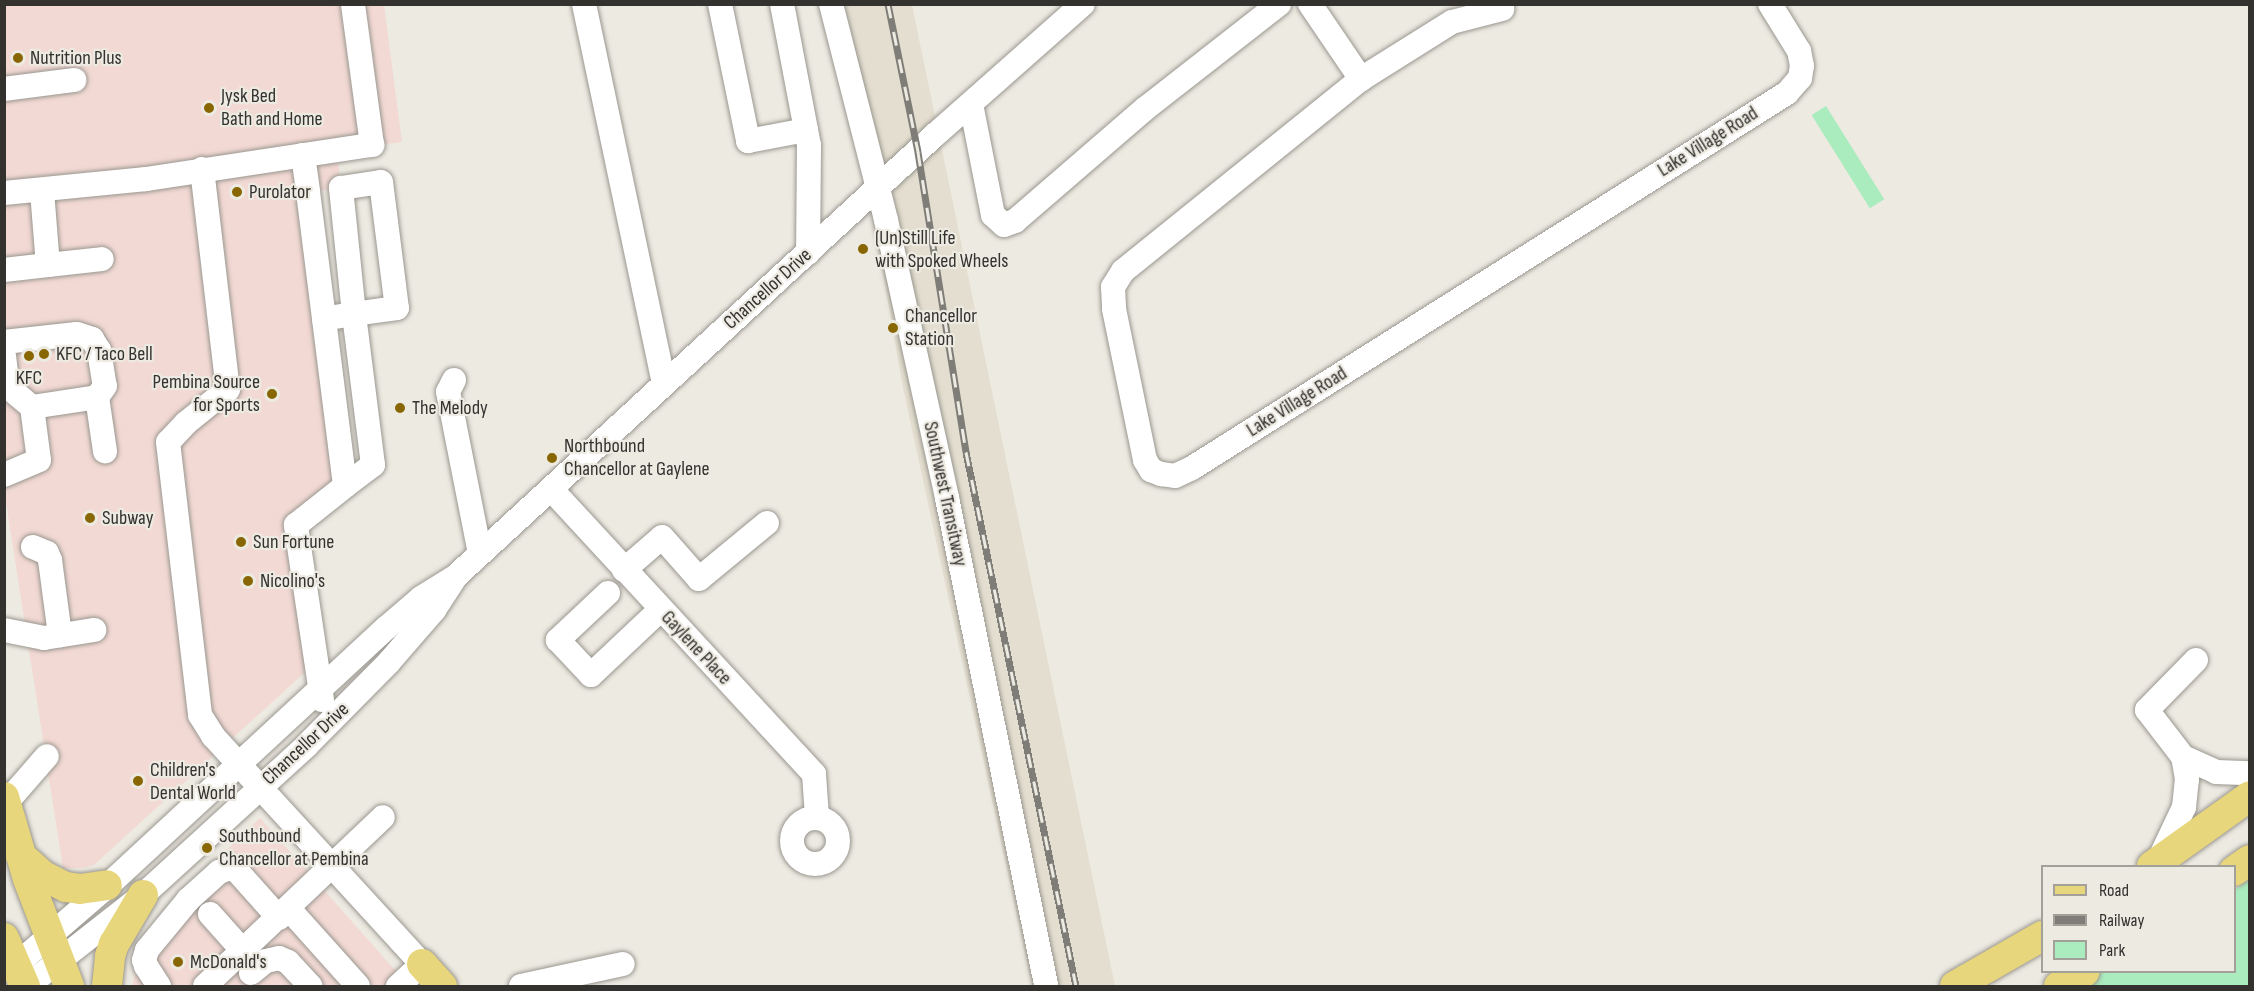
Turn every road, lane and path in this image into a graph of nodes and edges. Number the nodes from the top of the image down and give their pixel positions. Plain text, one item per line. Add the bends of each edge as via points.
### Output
1 (353, 4) edge
2 (584, 4) edge
3 (720, 4) edge
4 (782, 4) edge
5 (831, 4) edge
6 (1083, 4) edge
7 (1279, 4) edge
8 (1310, 4) edge
9 (1770, 4) edge
10 (1502, 9) dead end
11 (1361, 79) junction
12 (74, 80) dead end
13 (4, 88) edge
14 (971, 104) junction
15 (806, 130) junction
16 (354, 148) junction
17 (303, 155) junction
18 (202, 169) junction
19 (359, 185) junction
20 (879, 188) junction
21 (17, 194) edge
22 (808, 252) junction
23 (102, 259) dead end
24 (48, 265) junction
25 (4, 270) edge
26 (354, 314) junction
27 (324, 319) junction
28 (4, 342) edge
29 (4, 356) edge
30 (454, 380) dead end
31 (664, 383) junction
32 (97, 397) junction
33 (32, 407) junction
34 (105, 451) dead end
35 (39, 460) junction
36 (4, 462) edge
37 (4, 475) edge
38 (345, 486) junction
39 (551, 489) junction
40 (767, 523) dead end
41 (33, 547) dead end
42 (480, 554) junction
43 (624, 570) junction
44 (455, 577) junction
45 (608, 594) dead end
46 (660, 610) junction
47 (4, 630) edge
48 (94, 630) dead end
49 (52, 637) junction
50 (2196, 660) dead end
51 (320, 690) junction
52 (327, 726) junction
53 (47, 756) dead end
54 (2183, 757) junction
55 (239, 764) junction
56 (2250, 773) edge
57 (260, 787) junction
58 (2250, 796) edge
59 (5, 800) edge
60 (383, 817) dead end
61 (817, 817) dead end
62 (21, 856) junction
63 (2250, 860) edge
64 (2155, 864) edge
65 (333, 866) junction
66 (2236, 870) edge
67 (107, 885) junction
68 (143, 895) junction
69 (210, 914) dead end
70 (284, 914) junction
71 (2041, 937) edge
72 (4, 938) edge
73 (59, 962) edge
74 (422, 964) junction
75 (623, 964) dead end
76 (249, 967) edge
77 (2082, 973) edge
78 (18, 979) edge
79 (107, 987) edge
80 (159, 987) edge
81 (205, 987) edge
82 (310, 987) edge
83 (358, 987) edge
84 (398, 987) edge
85 (442, 987) edge
86 (521, 987) edge
87 (1046, 987) edge
88 (1955, 987) edge
89 (2059, 987) edge

1 - 16 street via 372,145
2 - 31 street
3 - 15 street via 748,141
4 - 15 street
5 - 20 street, Southwest Transitway
6 - 14 street, Chancellor Drive
7 - 14 street via 1146,108 1015,221 1004,225 993,215
8 - 11 street
9 - 11 street, Lake Village Road via 1799,51 1802,66 1800,78 1787,93 1192,468 1175,476 1151,470 1145,460 1114,309 1117,277
10 - 11 street, Lake Village Road via 1452,22
12 - 13 street
14 - 20 street, Chancellor Drive
15 - 22 street
16 - 17 street
16 - 19 street
17 - 18 street
17 - 27 street
18 - 21 street
18 - 55 street via 228,389 168,442 200,715 204,725
19 - 26 street via 341,188
19 - 26 street via 381,182 397,308
20 - 22 street, Chancellor Drive
20 - 87 street, Southwest Transitway via 947,498
21 - 24 street
22 - 31 street, Chancellor Drive
23 - 24 street
24 - 25 street
26 - 27 street
26 - 38 street via 373,465
27 - 38 street
28 - 32 street via 77,334 92,339 99,350 105,386
29 - 33 street via 8,387
30 - 42 street via 448,392
31 - 39 street, Chancellor Drive
32 - 33 street
32 - 34 street
33 - 35 street
35 - 36 street
35 - 37 street
38 - 51 street via 296,525
39 - 42 street, Chancellor Drive
39 - 43 street, Gaylene Place
40 - 43 street via 699,579 662,537
41 - 49 street via 50,560
42 - 44 street, Chancellor Drive
43 - 46 street, Gaylene Place
44 - 51 street, Chancellor Drive via 421,598
44 - 52 street, Chancellor Drive via 434,610
45 - 46 street via 558,640 591,675
46 - 61 street, Gaylene Place via 814,774
47 - 49 street
48 - 49 street
50 - 54 street via 2147,710
51 - 52 street
51 - 55 street, Chancellor Drive
52 - 57 street, Chancellor Drive
53 - 59 street
54 - 56 street via 2216,772
54 - 64 street via 2187,778 2184,807
55 - 57 street
55 - 67 street, Chancellor Drive
57 - 65 street
57 - 68 street, Chancellor Drive
58 - 64 main road
59 - 62 main road
60 - 65 street
62 - 67 main road via 42,875 66,888
62 - 73 main road
63 - 66 main road
65 - 70 street
65 - 74 street
67 - 73 street, Chancellor Drive
68 - 73 street, Chancellor Drive
68 - 79 main road via 114,944
69 - 76 street
70 - 76 street
70 - 80 street via 241,876 230,877 201,903 176,914 147,950 144,960
70 - 83 street
71 - 88 main road
72 - 78 main road
73 - 78 street, Chancellor Drive
74 - 84 street
74 - 85 main road
75 - 86 street
76 - 81 street
76 - 82 street via 279,957
77 - 89 main road

